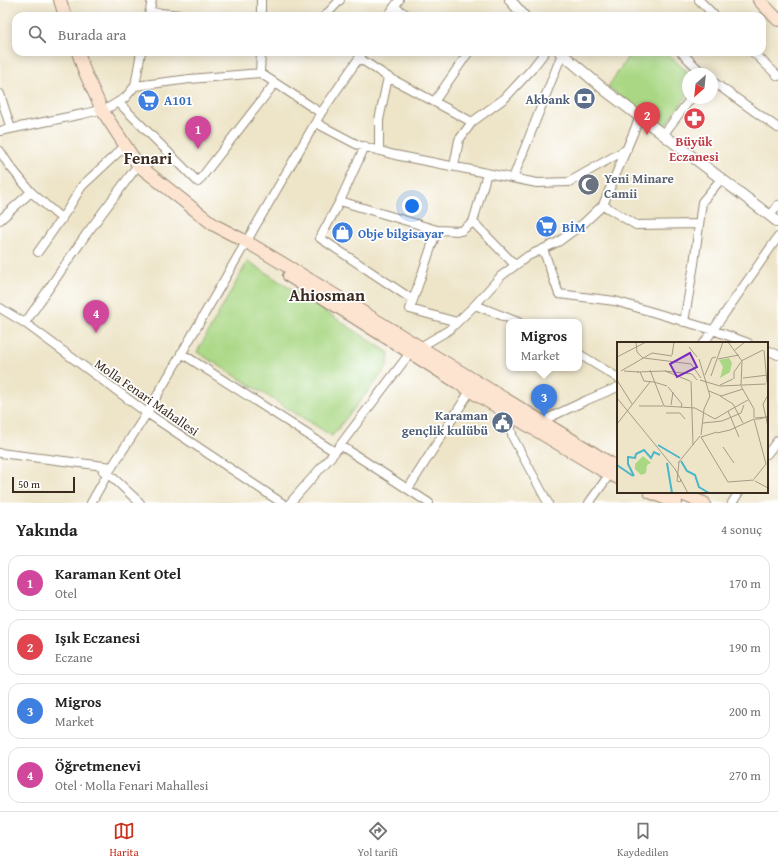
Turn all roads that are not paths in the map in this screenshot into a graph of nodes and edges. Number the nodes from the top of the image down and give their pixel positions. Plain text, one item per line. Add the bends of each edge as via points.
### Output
1 (60, 0) edge
2 (152, 0) edge
3 (261, 0) edge
4 (340, 0) edge
5 (510, 0) edge
6 (699, 0) edge
7 (759, 0) edge
8 (396, 3) edge
9 (64, 12) edge
10 (149, 12) edge
11 (261, 12) edge
12 (329, 12) edge
13 (390, 12) edge
14 (405, 12) edge
15 (520, 12) edge
16 (711, 12) edge
17 (778, 20) edge
18 (79, 56) edge
19 (140, 56) edge
20 (261, 56) edge
21 (360, 56) edge
22 (362, 56) edge
23 (466, 56) edge
24 (542, 56) edge
25 (560, 56) edge
26 (565, 56) edge
27 (685, 56) edge
28 (757, 56) edge
29 (697, 68) edge
30 (260, 73) junction
31 (778, 76) edge
32 (388, 77) junction
33 (275, 83) junction
34 (718, 85) edge
35 (134, 86) junction
36 (0, 94) edge
37 (118, 102) junction
38 (434, 102) junction
39 (686, 104) edge
40 (102, 110) junction
41 (321, 113) junction
42 (640, 117) junction
43 (472, 122) junction
44 (316, 123) junction
45 (778, 128) edge
46 (11, 129) junction
47 (0, 131) edge
48 (663, 135) junction
49 (125, 146) junction
50 (365, 146) junction
51 (626, 149) junction
52 (378, 150) junction
53 (0, 151) edge
54 (138, 165) junction
55 (454, 166) junction
56 (487, 173) junction
57 (513, 178) junction
58 (721, 179) junction
59 (31, 192) junction
60 (340, 201) junction
61 (603, 205) junction
62 (778, 205) edge
63 (62, 219) junction
64 (774, 219) edge
65 (0, 220) edge
66 (473, 222) junction
67 (699, 224) junction
68 (438, 230) junction
69 (778, 237) edge
70 (247, 242) junction
71 (543, 249) junction
72 (38, 252) dead end
73 (515, 266) junction
74 (414, 300) junction
75 (475, 305) junction
76 (0, 308) edge
77 (510, 319) edge
78 (457, 322) junction
79 (684, 322) junction
80 (25, 323) junction
81 (713, 330) junction
82 (705, 342) edge
83 (745, 342) edge
84 (415, 350) junction
85 (768, 350) edge
86 (181, 353) junction
87 (778, 355) edge
88 (582, 356) edge
89 (617, 377) edge
90 (617, 387) edge
91 (470, 390) junction
92 (147, 413) junction
93 (507, 413) junction
94 (542, 422) junction
95 (778, 440) edge
96 (340, 445) junction
97 (335, 452) junction
98 (768, 453) edge
99 (0, 454) edge
100 (110, 470) junction
101 (616, 470) edge
102 (408, 489) junction
103 (654, 493) edge
104 (738, 493) edge
105 (673, 498) edge
106 (90, 503) edge
107 (140, 503) edge
108 (282, 503) edge
109 (290, 503) edge
110 (429, 503) edge
111 (548, 503) edge
112 (589, 503) edge
113 (704, 503) edge
114 (732, 503) edge

1 - 9 main road
2 - 10 street
3 - 11 street
4 - 12 street
5 - 15 street
6 - 16 street
7 - 17 main road
8 - 13 street
8 - 14 street
18 - 40 main road
19 - 35 street
20 - 30 street
21 - 41 street
22 - 32 street
23 - 38 street
24 - 43 street via 505,98
25 - 57 street
26 - 42 street
27 - 29 street
28 - 31 street
30 - 33 street
30 - 35 street
32 - 38 street
32 - 52 street via 379,120
33 - 37 street via 198,182
33 - 41 street
34 - 45 street
35 - 37 street via 125,98
36 - 46 street
37 - 40 street
38 - 43 street
39 - 48 street
40 - 46 street
40 - 49 main road
41 - 44 street
42 - 48 street
42 - 51 street
43 - 55 street via 459,140
44 - 50 street
44 - 70 street
46 - 47 street
48 - 58 street
49 - 54 main road
49 - 63 street via 82,186
50 - 52 street
50 - 60 street
51 - 57 street via 570,182 538,183
51 - 61 street
52 - 55 street
53 - 59 street
54 - 70 main road via 214,225
54 - 80 street
55 - 56 street
56 - 57 street
56 - 66 street
58 - 64 street
58 - 67 street via 702,202
59 - 63 street
59 - 65 street
60 - 68 street
60 - 74 street via 320,238
61 - 67 street via 636,225
61 - 71 street via 584,223 558,242
62 - 64 street
63 - 72 street
66 - 68 street via 461,231
66 - 73 street
67 - 79 street
68 - 74 street
69 - 81 street
70 - 84 main road via 256,255
70 - 86 street
71 - 73 street
71 - 79 street via 559,294 615,301
73 - 75 street via 501,276
74 - 78 street via 410,309
75 - 77 street
75 - 78 street
76 - 80 street, Molla Fenari Mahallesi
78 - 84 street via 449,330
79 - 81 street
80 - 92 street, Molla Fenari Mahallesi
81 - 82 street
81 - 83 street
84 - 91 main road
84 - 94 main road
84 - 96 street
85 - 87 street
86 - 92 street
86 - 97 street
88 - 89 street
90 - 94 street
91 - 93 main road
91 - 102 street
92 - 100 street
92 - 108 street, Molla Fenari Mahallesi
93 - 101 main road
93 - 111 street via 513,438
94 - 101 main road
95 - 98 street
96 - 97 street
96 - 102 street
97 - 109 street
99 - 100 street via 86,463
100 - 106 street
100 - 107 street
101 - 112 street
102 - 110 street
103 - 105 main road
104 - 114 street
105 - 113 main road

